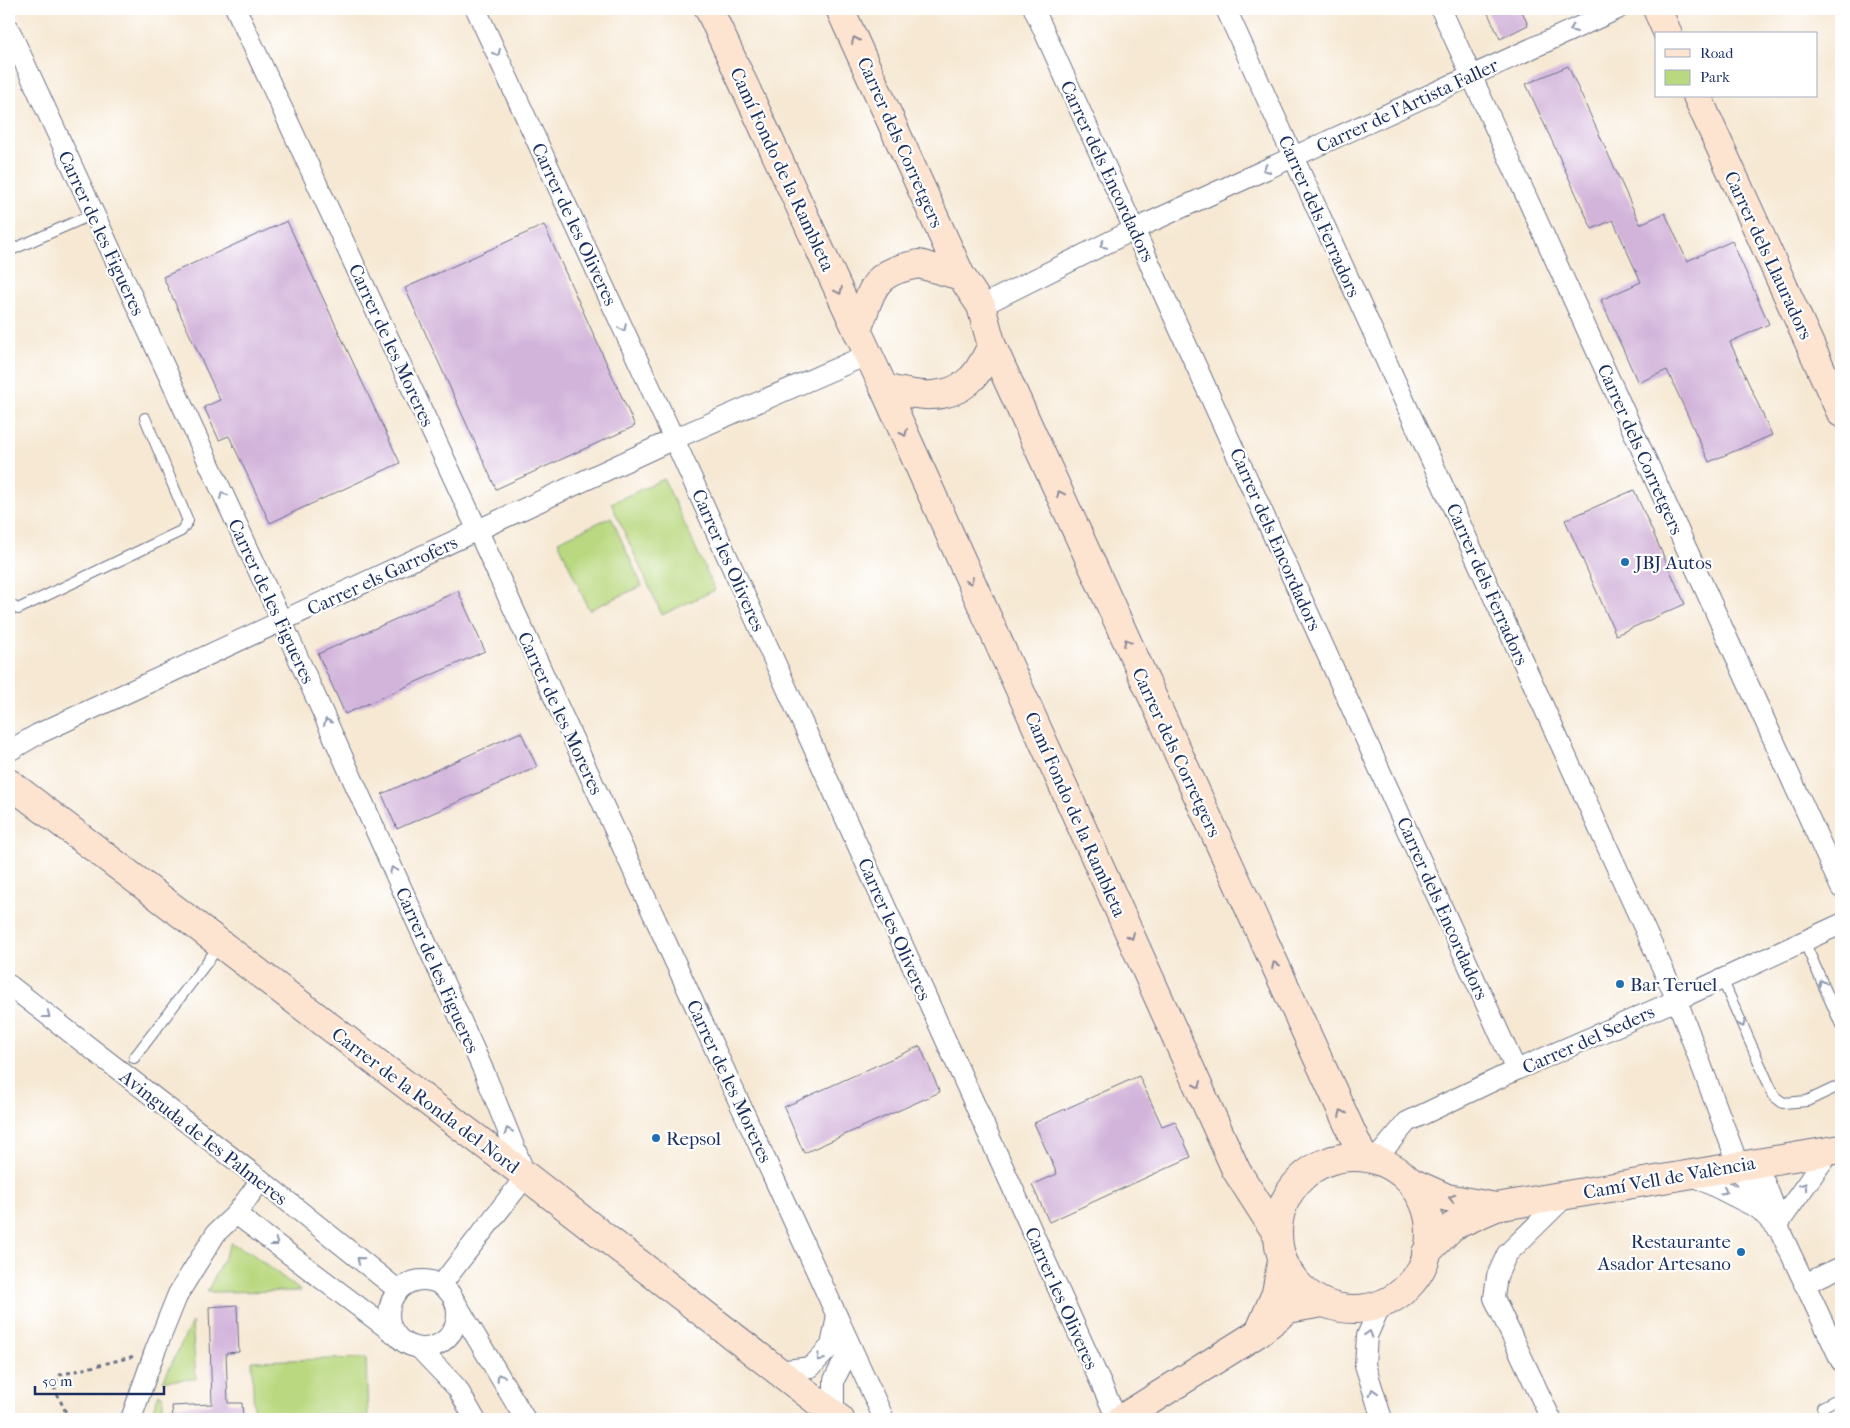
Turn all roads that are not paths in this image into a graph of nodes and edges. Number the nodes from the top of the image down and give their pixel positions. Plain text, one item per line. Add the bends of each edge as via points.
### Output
1 (236, 9) edge
2 (476, 9) edge
3 (709, 9) edge
4 (840, 9) edge
5 (1034, 9) edge
6 (1226, 9) edge
7 (1441, 9) edge
8 (1618, 9) edge
9 (1657, 9) edge
10 (9, 29) edge
11 (1667, 32) edge
12 (1471, 75) junction
13 (1698, 98) edge
14 (1294, 157) junction
15 (94, 214) junction
16 (1135, 229) junction
17 (9, 251) edge
18 (961, 276) junction
19 (981, 306) junction
20 (857, 330) junction
21 (992, 346) junction
22 (867, 355) junction
23 (884, 388) junction
24 (1841, 414) edge
25 (145, 418) dead end
26 (674, 439) junction
27 (478, 531) junction
28 (9, 604) edge
29 (282, 622) junction
30 (9, 751) edge
31 (9, 783) edge
32 (1841, 888) edge
33 (1841, 924) edge
34 (1804, 941) junction
35 (220, 944) junction
36 (1722, 979) junction
37 (9, 985) edge
38 (1677, 1000) junction
39 (1841, 1025) edge
40 (134, 1058) dead end
41 (1516, 1070) junction
42 (1841, 1085) edge
43 (1836, 1150) edge
44 (1369, 1158) junction
45 (1747, 1163) junction
46 (1688, 1174) junction
47 (526, 1176) junction
48 (260, 1180) junction
49 (1411, 1182) junction
50 (1568, 1194) junction
51 (1496, 1207) junction
52 (1759, 1209) junction
53 (236, 1214) junction
54 (1780, 1227) junction
55 (1277, 1234) junction
56 (1426, 1253) junction
57 (1282, 1260) junction
58 (1841, 1267) edge
59 (1804, 1284) junction
60 (398, 1290) junction
61 (448, 1292) junction
62 (1323, 1303) junction
63 (1381, 1304) junction
64 (837, 1316) junction
65 (1258, 1333) junction
66 (400, 1339) junction
67 (850, 1347) junction
68 (419, 1348) junction
69 (1841, 1361) edge
70 (778, 1371) junction
71 (1841, 1397) edge
72 (1822, 1406) dead end
73 (837, 1417) edge
74 (131, 1419) edge
75 (474, 1419) edge
76 (524, 1419) edge
77 (884, 1419) edge
78 (1117, 1419) edge
79 (1122, 1419) edge
80 (1382, 1419) edge
81 (1551, 1419) edge

1 - 27 street, Carrer de les Moreres
2 -> 26 street, Carrer de les Oliveres
3 -> 20 street, Camí Fondo de la Rambleta
18 -> 4 street, Carrer dels Corretgers
5 - 16 street, Carrer dels Encordadors
6 - 14 street, Carrer dels Ferradors
7 - 12 street, Carrer dels Corretgers
8 -> 12 street, Carrer de l'Artista Faller
9 - 11 street
10 - 15 street, Carrer de les Figueres
12 - 14 street, Carrer de l'Artista Faller
12 - 32 street, Carrer dels Corretgers
13 - 24 street, Carrer dels Llauradors
14 -> 16 street, Carrer de l'Artista Faller
14 - 38 street, Carrer dels Ferradors
15 - 17 lane
29 -> 15 street, Carrer de les Figueres
16 -> 19 street, Carrer de l'Artista Faller
16 - 41 street, Carrer dels Encordadors
18 - 19 street
18 - 20 street via 919,264 896,268 876,281
19 - 21 street
20 - 22 street
21 - 23 street via 972,379 949,393 920,397
44 -> 21 street, Carrer dels Corretgers
22 - 23 street
22 - 26 street, Carrer els Garrofers
23 -> 55 street, Camí Fondo de la Rambleta via 1236,1170
25 - 28 lane via 188,521 181,531 18,609
26 - 27 street, Carrer els Garrofers
26 - 78 street, Carrer les Oliveres
27 - 29 street, Carrer els Garrofers
27 - 64 street, Carrer de les Moreres
29 - 30 street, Carrer els Garrofers via 38,734
47 -> 29 street, Carrer de les Figueres via 481,1064
31 - 35 street, Carrer de la Ronda del Nord
33 - 34 street, Carrer del Seders
34 - 36 street, Carrer del Seders
39 -> 34 lane
35 - 40 lane
35 - 47 street, Carrer de la Ronda del Nord
36 - 38 street, Carrer del Seders
36 -> 42 lane via 1774,1096 1783,1103 1808,1101
37 -> 48 street, Avinguda de les Palmeres
38 - 41 street, Carrer del Seders
38 - 45 street, Carrer dels Ferradors
41 - 44 street, Carrer del Seders via 1407,1122
43 - 45 street, Camí Vell de València
54 -> 43 street
44 - 49 street via 1400,1172
44 - 55 street via 1336,1158 1312,1169 1284,1201
45 - 46 street, Camí Vell de València
45 - 52 street
45 - 54 street via 1768,1187
46 - 50 street, Camí Vell de València
46 -> 52 street
47 - 61 street
47 - 70 street, Carrer de la Ronda del Nord
48 - 53 street
60 -> 48 street, Avinguda de les Palmeres
51 -> 49 street, Camí Vell de València via 1447,1198
49 - 56 street via 1425,1204 1431,1230
50 - 51 street, Camí Vell de València
50 - 81 street via 1507,1254 1497,1276 1494,1298
51 - 56 street, Camí Vell de València via 1454,1226
52 - 54 street
53 -> 66 street
53 - 74 street via 216,1233 178,1294
54 - 59 street
55 - 57 street
56 - 63 street via 1423,1267 1407,1288
57 - 62 street via 1296,1283
57 - 65 street via 1276,1293
58 - 59 street
59 - 69 street
60 - 61 street via 408,1283 430,1280
60 - 66 street via 389,1308 389,1320
61 - 68 street via 457,1311 456,1323 447,1338 437,1345
76 -> 61 street
62 - 63 street via 1349,1309
62 - 65 street via 1288,1310
80 -> 63 street via 1365,1365 1367,1336
64 - 67 street, Carrer de les Moreres
64 -> 70 street via 831,1346 811,1367
65 - 79 street
66 - 68 street
67 - 73 street via 834,1380
67 - 77 street, Carrer de les Moreres
68 - 75 street via 457,1388
70 - 73 street, Carrer de la Ronda del Nord
71 - 72 lane

